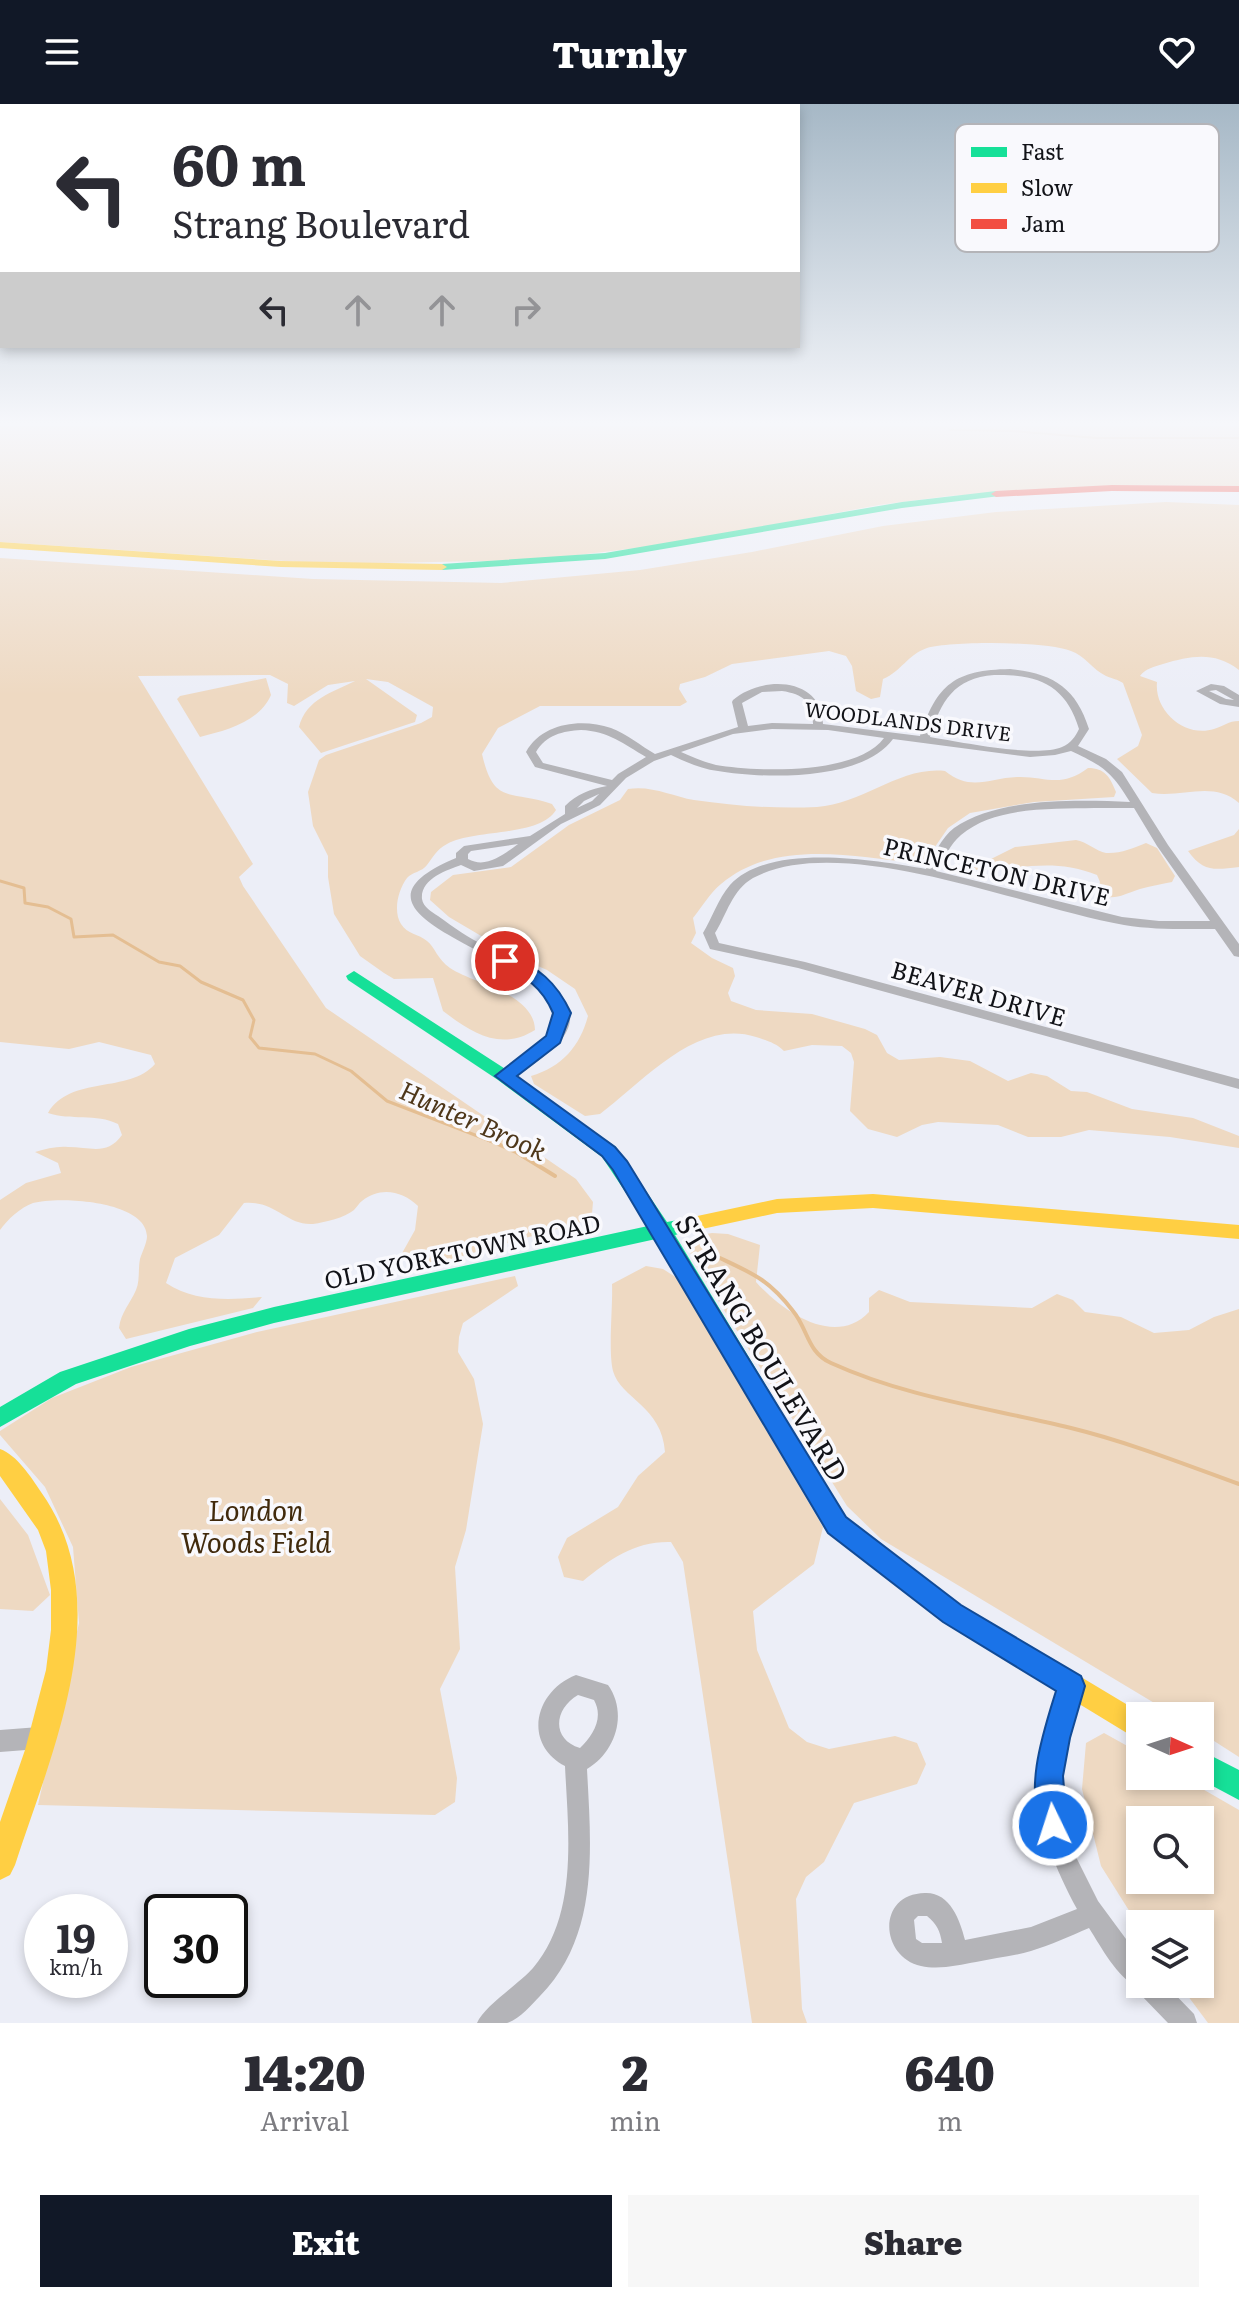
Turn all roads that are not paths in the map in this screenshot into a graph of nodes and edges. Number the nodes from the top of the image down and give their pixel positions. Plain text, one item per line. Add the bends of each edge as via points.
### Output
1 (839, 516) edge
2 (916, 516) edge
3 (0, 545) edge
4 (0, 553) edge
5 (818, 727) junction
6 (744, 729) junction
7 (891, 735) junction
8 (924, 739) junction
9 (1072, 747) junction
10 (670, 751) junction
11 (654, 757) junction
12 (611, 787) junction
13 (1137, 805) junction
14 (531, 839) junction
15 (492, 845) junction
16 (504, 858) junction
17 (462, 860) junction
18 (929, 873) junction
19 (1220, 925) junction
20 (709, 940) joint
21 (1239, 953) edge
22 (354, 976) dead end
23 (504, 1076) junction
24 (1239, 1084) edge
25 (661, 1230) junction
26 (1239, 1232) edge
27 (0, 1418) edge
28 (0, 1459) edge
29 (1071, 1686) junction
30 (1126, 1719) edge
31 (39, 1738) junction
32 (0, 1741) edge
33 (576, 1760) dead end
34 (1214, 1772) edge
35 (1239, 1786) edge
36 (0, 1865) edge
37 (1095, 1914) junction
38 (956, 1954) dead end
39 (1126, 1961) edge
40 (1161, 1998) edge
41 (489, 2023) edge
42 (1185, 2023) edge

1 - 3 main road via 638,552 476,567 335,567
2 - 4 main road via 642,563 476,576 332,575
5 - 6 street, WOODLANDS DRIVE
5 - 6 street via 809,696 771,689 749,693 737,702
5 - 7 street, WOODLANDS DRIVE
6 - 10 street, WOODLANDS DRIVE
7 - 8 street, WOODLANDS DRIVE
7 - 10 street via 886,747 855,762 810,769 718,768
8 - 9 street, WOODLANDS DRIVE via 1011,753 1055,753
8 - 9 street via 945,691 955,683 972,675 1009,671 1047,680 1075,702 1084,729
9 - 13 street via 1112,768
10 - 11 street, WOODLANDS DRIVE
11 - 12 street, WOODLANDS DRIVE
11 - 12 street via 615,733 587,728 557,730 533,746 539,765
12 - 14 street, WOODLANDS DRIVE via 596,803
13 - 18 street via 1028,810 983,819 953,836
13 - 19 street
14 - 15 street, WOODLANDS DRIVE
14 - 16 street, WOODLANDS DRIVE
15 - 16 street
15 - 17 street, WOODLANDS DRIVE via 468,848
16 - 17 street, WOODLANDS DRIVE via 483,867
17 - 23 street, WOODLANDS DRIVE via 431,874 416,892 418,907 480,949 529,973 552,990 562,1013 554,1039
18 - 19 street, PRINCETON DRIVE via 1126,921
18 - 20 street, PRINCETON DRIVE via 829,862 770,868 752,874 725,897
19 - 21 street
20 - 24 street, BEAVER DRIVE via 714,946
22 - 23 main road, STRANG BOULEVARD
23 - 25 main road, STRANG BOULEVARD via 609,1152
25 - 26 main road, OLD YORKTOWN ROAD via 777,1206 873,1201
25 - 27 main road, OLD YORKTOWN ROAD via 274,1315 151,1349 68,1378
25 - 29 main road, STRANG BOULEVARD via 837,1525 952,1613
28 - 31 main road via 43,1517 58,1551 63,1635
29 - 30 main road, STRANG BOULEVARD
29 - 37 street via 1049,1776 1053,1825
31 - 32 street
31 - 36 main road
33 - 41 street via 578,1860 571,1918 560,1952 522,1999
34 - 35 main road
37 - 38 street via 1031,1939
37 - 39 street
40 - 42 street

